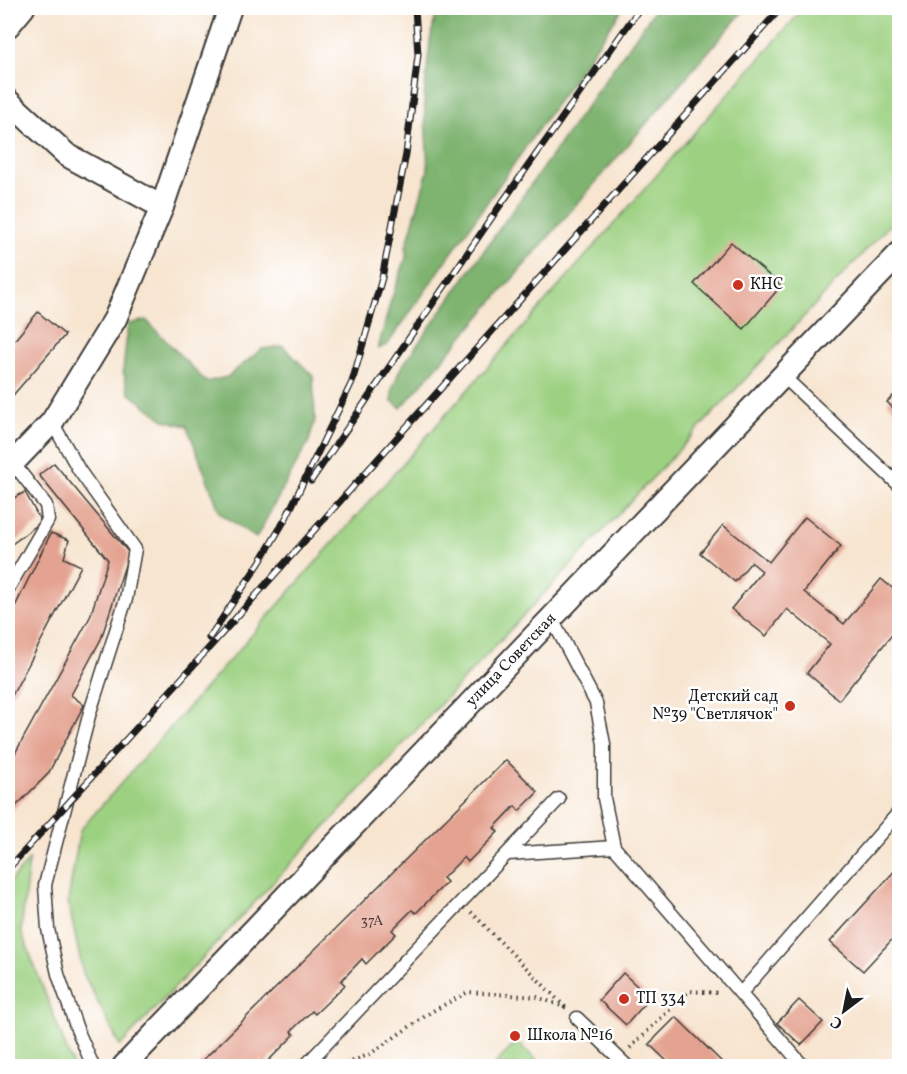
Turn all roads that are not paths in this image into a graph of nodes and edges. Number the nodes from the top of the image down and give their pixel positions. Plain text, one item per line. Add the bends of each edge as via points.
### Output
1 (23, 8) edge
2 (230, 8) edge
3 (8, 26) edge
4 (8, 100) edge
5 (162, 207) junction
6 (900, 253) edge
7 (782, 375) junction
8 (52, 422) junction
9 (10, 466) edge
10 (900, 486) edge
11 (8, 589) edge
12 (552, 619) junction
13 (559, 799) dead end
14 (900, 811) edge
15 (614, 847) junction
16 (508, 854) junction
17 (741, 993) junction
18 (577, 1018) road end
19 (623, 1063) edge
20 (93, 1066) edge
21 (124, 1066) edge
22 (305, 1066) edge
23 (803, 1066) edge

1 - 3 street
2 - 5 street
4 - 5 street via 67,155
5 - 8 street via 115,319
6 - 7 street, улица Советская
7 - 10 lane
7 - 12 street, улица Советская
8 - 9 street
8 - 20 lane via 135,549 126,599 90,712 45,885 48,929 58,974
9 - 11 lane via 46,506 48,520
12 - 15 lane via 596,703 604,744 604,798
12 - 21 street, улица Советская
13 - 16 lane
14 - 17 lane
15 - 16 lane
15 - 17 lane
16 - 22 lane
17 - 23 lane
18 - 19 lane

